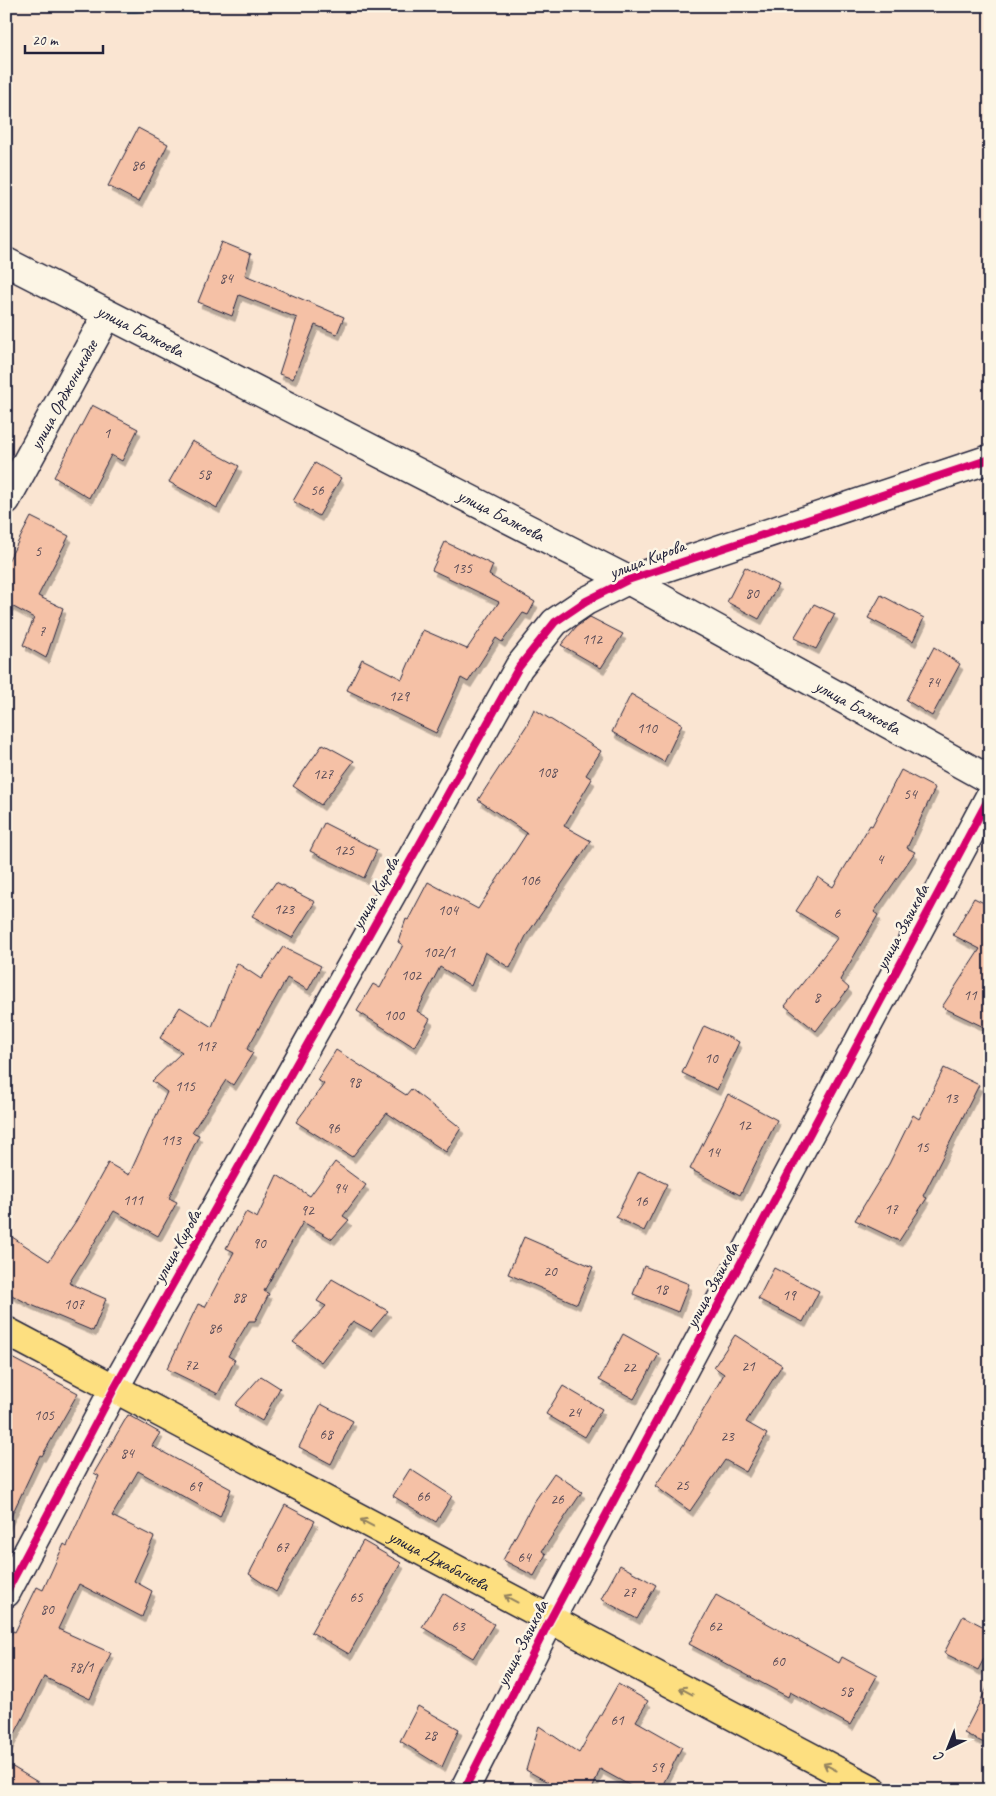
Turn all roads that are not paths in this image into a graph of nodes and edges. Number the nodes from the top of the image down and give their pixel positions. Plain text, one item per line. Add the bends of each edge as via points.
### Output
1 (6, 262) edge
2 (107, 315) junction
3 (990, 459) edge
4 (6, 500) edge
5 (628, 580) junction
6 (990, 780) edge
7 (990, 796) edge
8 (6, 1331) edge
9 (114, 1389) junction
10 (6, 1593) edge
11 (550, 1620) junction
12 (464, 1790) edge
13 (873, 1790) edge

1 - 2 street, улица Балкоева
2 - 4 street, улица Орджоникидзе
2 - 5 street, улица Балкоева
3 - 5 street, улица Кирова
5 - 6 street, улица Балкоева
5 - 9 street, улица Кирова via 555,622 519,666
7 - 11 street, улица Зязикова
8 - 9 main road, улица Джабагиева
9 - 10 street, улица Кирова
11 -> 9 main road, улица Джабагиева
11 - 12 street, улица Зязикова
13 -> 11 main road, улица Джабагиева

